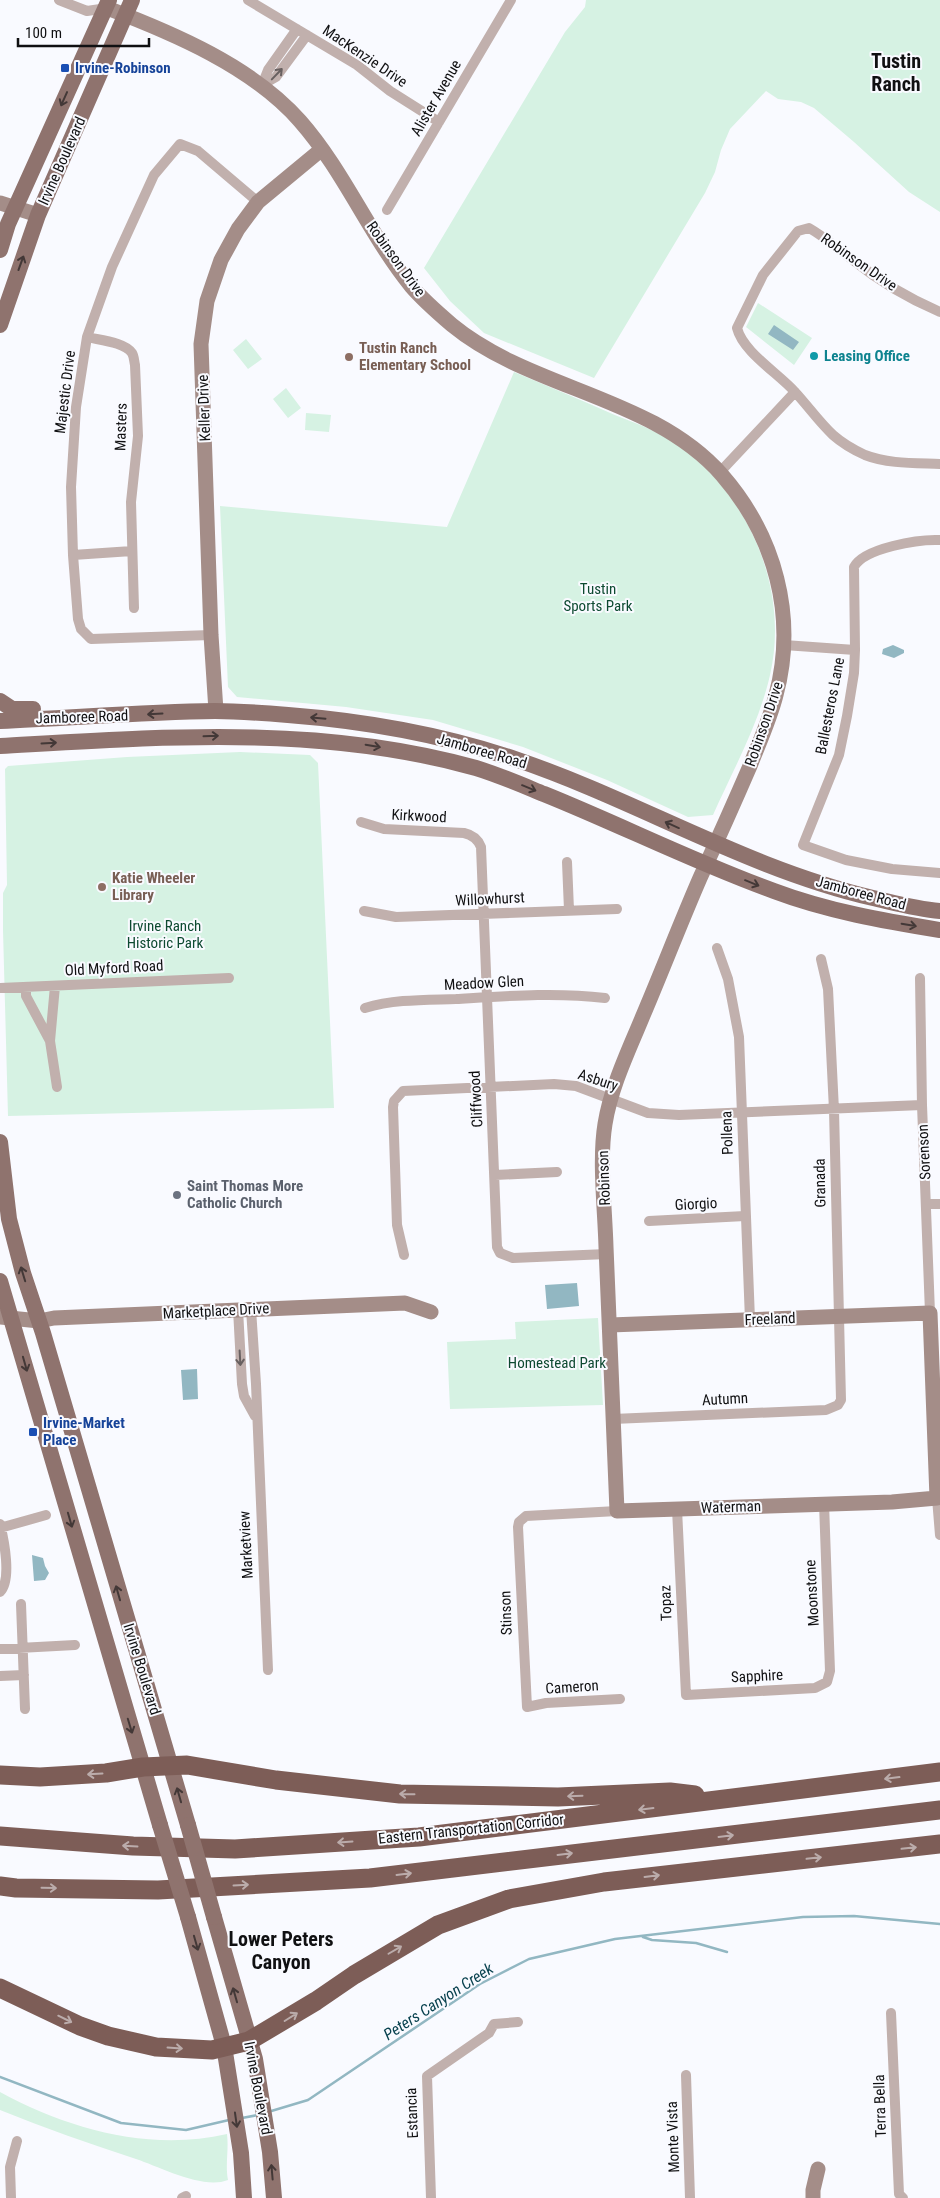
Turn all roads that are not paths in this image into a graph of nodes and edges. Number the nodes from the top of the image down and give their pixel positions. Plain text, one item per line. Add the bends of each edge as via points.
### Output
1 (59, 0) edge
2 (248, 0) edge
3 (104, 2) edge
4 (506, 2) edge
5 (129, 8) edge
6 (297, 29) junction
7 (307, 35) junction
8 (262, 84) junction
9 (439, 122) junction
10 (322, 149) junction
11 (258, 202) junction
12 (8, 206) edge
13 (387, 210) dead end
14 (38, 215) junction
15 (0, 250) edge
16 (940, 312) edge
17 (0, 325) edge
18 (87, 338) junction
19 (795, 392) junction
20 (940, 464) edge
21 (720, 472) junction
22 (940, 540) edge
23 (132, 551) junction
24 (73, 555) junction
25 (134, 608) dead end
26 (211, 635) junction
27 (784, 646) junction
28 (855, 650) junction
29 (0, 701) edge
30 (216, 711) junction
31 (134, 715) junction
32 (0, 721) edge
33 (0, 746) edge
34 (361, 822) dead end
35 (475, 837) joint
36 (717, 844) junction
37 (567, 862) dead end
38 (707, 864) junction
39 (940, 873) edge
40 (616, 909) dead end
41 (569, 910) junction
42 (364, 911) dead end
43 (940, 911) edge
44 (484, 914) junction
45 (940, 930) edge
46 (717, 948) dead end
47 (821, 959) dead end
48 (229, 978) dead end
49 (920, 978) dead end
50 (54, 986) junction
51 (0, 988) edge
52 (26, 988) junction
53 (488, 997) junction
54 (605, 998) dead end
55 (366, 1008) dead end
56 (50, 1041) junction
57 (490, 1086) junction
58 (57, 1087) dead end
59 (610, 1099) junction
60 (922, 1105) junction
61 (834, 1110) junction
62 (742, 1113) junction
63 (0, 1142) edge
64 (557, 1172) dead end
65 (495, 1175) junction
66 (927, 1204) junction
67 (940, 1204) edge
68 (745, 1216) junction
69 (649, 1221) dead end
70 (607, 1254) junction
71 (404, 1255) dead end
72 (0, 1281) edge
73 (244, 1309) junction
74 (431, 1312) dead end
75 (930, 1313) junction
76 (838, 1316) junction
77 (5, 1318) edge
78 (750, 1320) junction
79 (39, 1321) junction
80 (610, 1325) junction
81 (937, 1391) edge
82 (838, 1406) joint
83 (257, 1419) junction
84 (613, 1419) junction
85 (939, 1498) edge
86 (824, 1503) junction
87 (677, 1509) junction
88 (616, 1511) junction
89 (46, 1515) dead end
90 (522, 1519) joint
91 (0, 1527) edge
92 (940, 1535) edge
93 (0, 1592) edge
94 (21, 1604) dead end
95 (75, 1645) dead end
96 (23, 1648) junction
97 (0, 1649) edge
98 (268, 1670) dead end
99 (24, 1675) junction
100 (0, 1676) edge
101 (827, 1682) joint
102 (686, 1695) joint
103 (620, 1699) dead end
104 (526, 1707) joint
105 (25, 1709) dead end
106 (171, 1765) junction
107 (144, 1767) junction
108 (940, 1772) edge
109 (0, 1775) edge
110 (729, 1798) junction
111 (940, 1810) edge
112 (0, 1836) edge
113 (940, 1844) edge
114 (0, 1886) edge
115 (0, 1988) edge
116 (891, 2013) dead end
117 (518, 2022) dead end
118 (249, 2041) junction
119 (224, 2046) junction
120 (686, 2075) dead end
121 (17, 2141) dead end
122 (818, 2169) dead end
123 (11, 2198) edge
124 (244, 2198) edge
125 (274, 2198) edge
126 (431, 2198) edge
127 (690, 2198) edge
128 (813, 2198) edge
129 (902, 2198) edge

1 - 3 street, Robinson Drive via 87,11
2 - 6 street, MacKenzie Drive
3 - 5 street, Robinson Drive
3 -> 12 main road, Irvine Boulevard
4 - 9 street, Alister Avenue
5 - 8 street, Robinson Drive
5 - 14 main road, Irvine Boulevard
6 - 7 street, MacKenzie Drive
6 - 8 street
8 -> 7 street via 276,77
7 - 9 street, MacKenzie Drive
8 - 10 street, Robinson Drive via 300,120
9 - 13 street, Alister Avenue
10 - 11 street, Keller Drive
10 - 21 street, Robinson Drive via 412,287 456,328 507,359 657,424 688,443
11 - 18 street, Majestic Drive via 198,151 180,144 154,175 112,267
11 - 26 street, Keller Drive via 221,260 207,301 201,344
12 - 14 street
12 - 15 main road, Irvine Boulevard
17 -> 14 main road, Irvine Boulevard
16 - 19 street, Robinson Drive via 920,304 854,262 821,234 809,228 798,231 763,275 737,328 739,337 748,348
18 - 23 street, Masters via 121,346 133,356 138,436 131,502
18 - 24 street, Majestic Drive via 76,407 71,487
19 - 20 street, Robinson Drive via 833,435 865,455 890,462
19 - 21 street
21 - 27 street, Robinson Drive via 756,521 767,546 778,578
22 - 28 street, Ballesteros Lane via 903,544 858,561 854,567
23 - 24 street
23 - 25 street, Masters
24 - 26 street, Majestic Drive via 78,619 81,629 91,640
26 - 30 street, Keller Drive
27 - 28 street
27 - 36 street, Robinson Drive via 776,699
28 - 39 street, Ballesteros Lane via 839,755 804,845 855,862
29 - 31 main road via 12,709 111,708
30 -> 31 main road, Jamboree Road
36 -> 30 main road, Jamboree Road via 579,783 453,740 338,719
31 - 32 main road, Jamboree Road
33 -> 38 main road, Jamboree Road via 215,736 285,737 412,752 478,769 600,816
34 - 35 street, Kirkwood via 384,829 464,833
35 - 44 street, Cliffwood via 481,847
36 - 38 street, Robinson Drive
36 - 43 main road, Jamboree Road via 838,890
37 - 41 street
38 -> 45 main road, Jamboree Road via 775,892 827,907
38 - 59 street, Robinson
40 - 41 street, Willowhurst
41 - 44 street, Willowhurst
42 - 44 street, Willowhurst via 396,917
44 - 53 street, Cliffwood
46 - 62 street, Pollena via 735,1006
47 - 61 street, Granada via 828,989
48 - 50 street, Old Myford Road
49 - 60 street, Sorenson
50 - 52 street, Old Myford Road
50 - 56 street
51 - 52 street, Old Myford Road
52 - 56 street via 26,996
53 - 54 street, Meadow Glen via 574,994
53 - 55 street, Meadow Glen via 383,1003
53 - 57 street, Cliffwood
56 - 58 street
57 - 59 street, Asbury via 576,1086
57 - 65 street, Cliffwood
57 - 71 street, Asbury via 403,1091 394,1100 397,1225
59 - 62 street, Asbury via 661,1115
59 - 70 street, Robinson via 603,1147
60 - 61 street, Asbury
60 - 66 street, Sorenson
61 - 62 street, Asbury
61 - 76 street, Granada
62 - 68 street, Pollena
79 -> 63 main road, Irvine Boulevard via 9,1219
64 - 65 street
65 - 70 street, Cliffwood via 496,1241 500,1253 513,1258
66 - 67 street
66 - 75 street, Sorenson
68 - 69 street, Giorgio
68 - 78 street, Pollena
70 - 80 street, Robinson
72 - 77 main road, Irvine Boulevard
73 - 74 street, Marketplace Drive via 405,1303
73 - 79 street, Marketplace Drive
73 - 83 street, Marketview
73 -> 83 street, Marketview via 242,1384 244,1396
75 - 76 street, Freeland
75 - 81 street, Sorenson
76 - 78 street, Freeland
76 - 82 street, Granada via 841,1393
77 - 79 street, Marketplace Drive
77 -> 107 main road, Irvine Boulevard
78 - 80 street, Freeland
106 -> 79 main road, Irvine Boulevard
80 - 84 street, Robinson
81 - 85 street, Sorenson
82 - 84 street, Autumn via 826,1410
83 - 98 street, Marketview
84 - 88 street, Robinson
85 - 86 street, Waterman
85 - 92 street, Sorenson
86 - 87 street, Waterman
86 - 101 street, Moonstone via 830,1671
87 - 88 street, Waterman
87 - 102 street, Topaz
88 - 90 street, Waterman via 530,1515
89 - 91 street
90 - 104 street, Stinson via 518,1527
91 - 93 street via 4,1537 6,1582
94 - 96 street
95 - 96 street
96 - 97 street
96 - 99 street
99 - 100 street
99 - 105 street
101 - 102 street, Sapphire via 815,1688
103 - 104 street, Cameron
106 - 107 highway
110 -> 106 highway via 670,1792 558,1797 400,1794
118 -> 106 main road, Irvine Boulevard, bridge
107 -> 109 highway via 106,1773
107 -> 119 main road, Irvine Boulevard, bridge
108 -> 110 highway, Eastern Transportation Corridor
110 -> 112 highway, Eastern Transportation Corridor via 419,1837 235,1849 133,1846
114 -> 111 highway via 158,1890 370,1878
118 -> 113 highway via 438,1925 509,1899 604,1882
115 -> 119 highway via 108,2036 156,2047 206,2050
116 - 129 street, Terra Bella via 899,2194
117 - 126 street, Estancia via 494,2024 490,2033 427,2076
118 - 119 highway
125 -> 118 main road, Irvine Boulevard via 259,2082
119 -> 124 main road, Irvine Boulevard
120 - 127 street, Monte Vista
121 - 123 street via 10,2167
122 - 128 street

